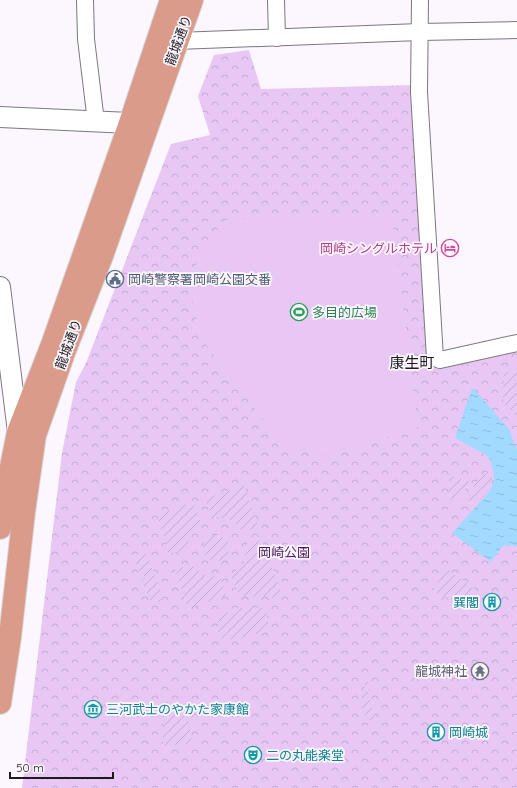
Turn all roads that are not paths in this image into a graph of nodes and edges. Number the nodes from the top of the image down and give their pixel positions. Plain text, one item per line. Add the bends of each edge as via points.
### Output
1 (85, 0) edge
2 (171, 0) edge
3 (192, 0) edge
4 (276, 0) edge
5 (420, 0) edge
6 (517, 30) edge
7 (420, 32) junction
8 (276, 38) junction
9 (177, 41) junction
10 (0, 117) edge
11 (96, 122) junction
12 (130, 123) junction
13 (0, 287) edge
14 (3, 330) edge
15 (517, 343) edge
16 (18, 432) junction
17 (13, 477) edge
18 (0, 528) edge
19 (0, 703) edge

1 - 11 street via 86,39
2 - 12 highway, 龍城通り
3 - 9 highway, 龍城通り
4 - 8 street
5 - 7 street
6 - 7 street
7 - 8 street
7 - 15 street via 419,92 435,358 440,360
8 - 9 street
9 - 17 highway, 龍城通り via 102,256 35,435
10 - 11 street
11 - 12 street
12 - 16 highway, 龍城通り
13 - 14 street
14 - 16 street
16 - 17 highway, 龍城通り
17 - 18 highway, 龍城通り
17 - 19 highway, 龍城通り via 24,512

